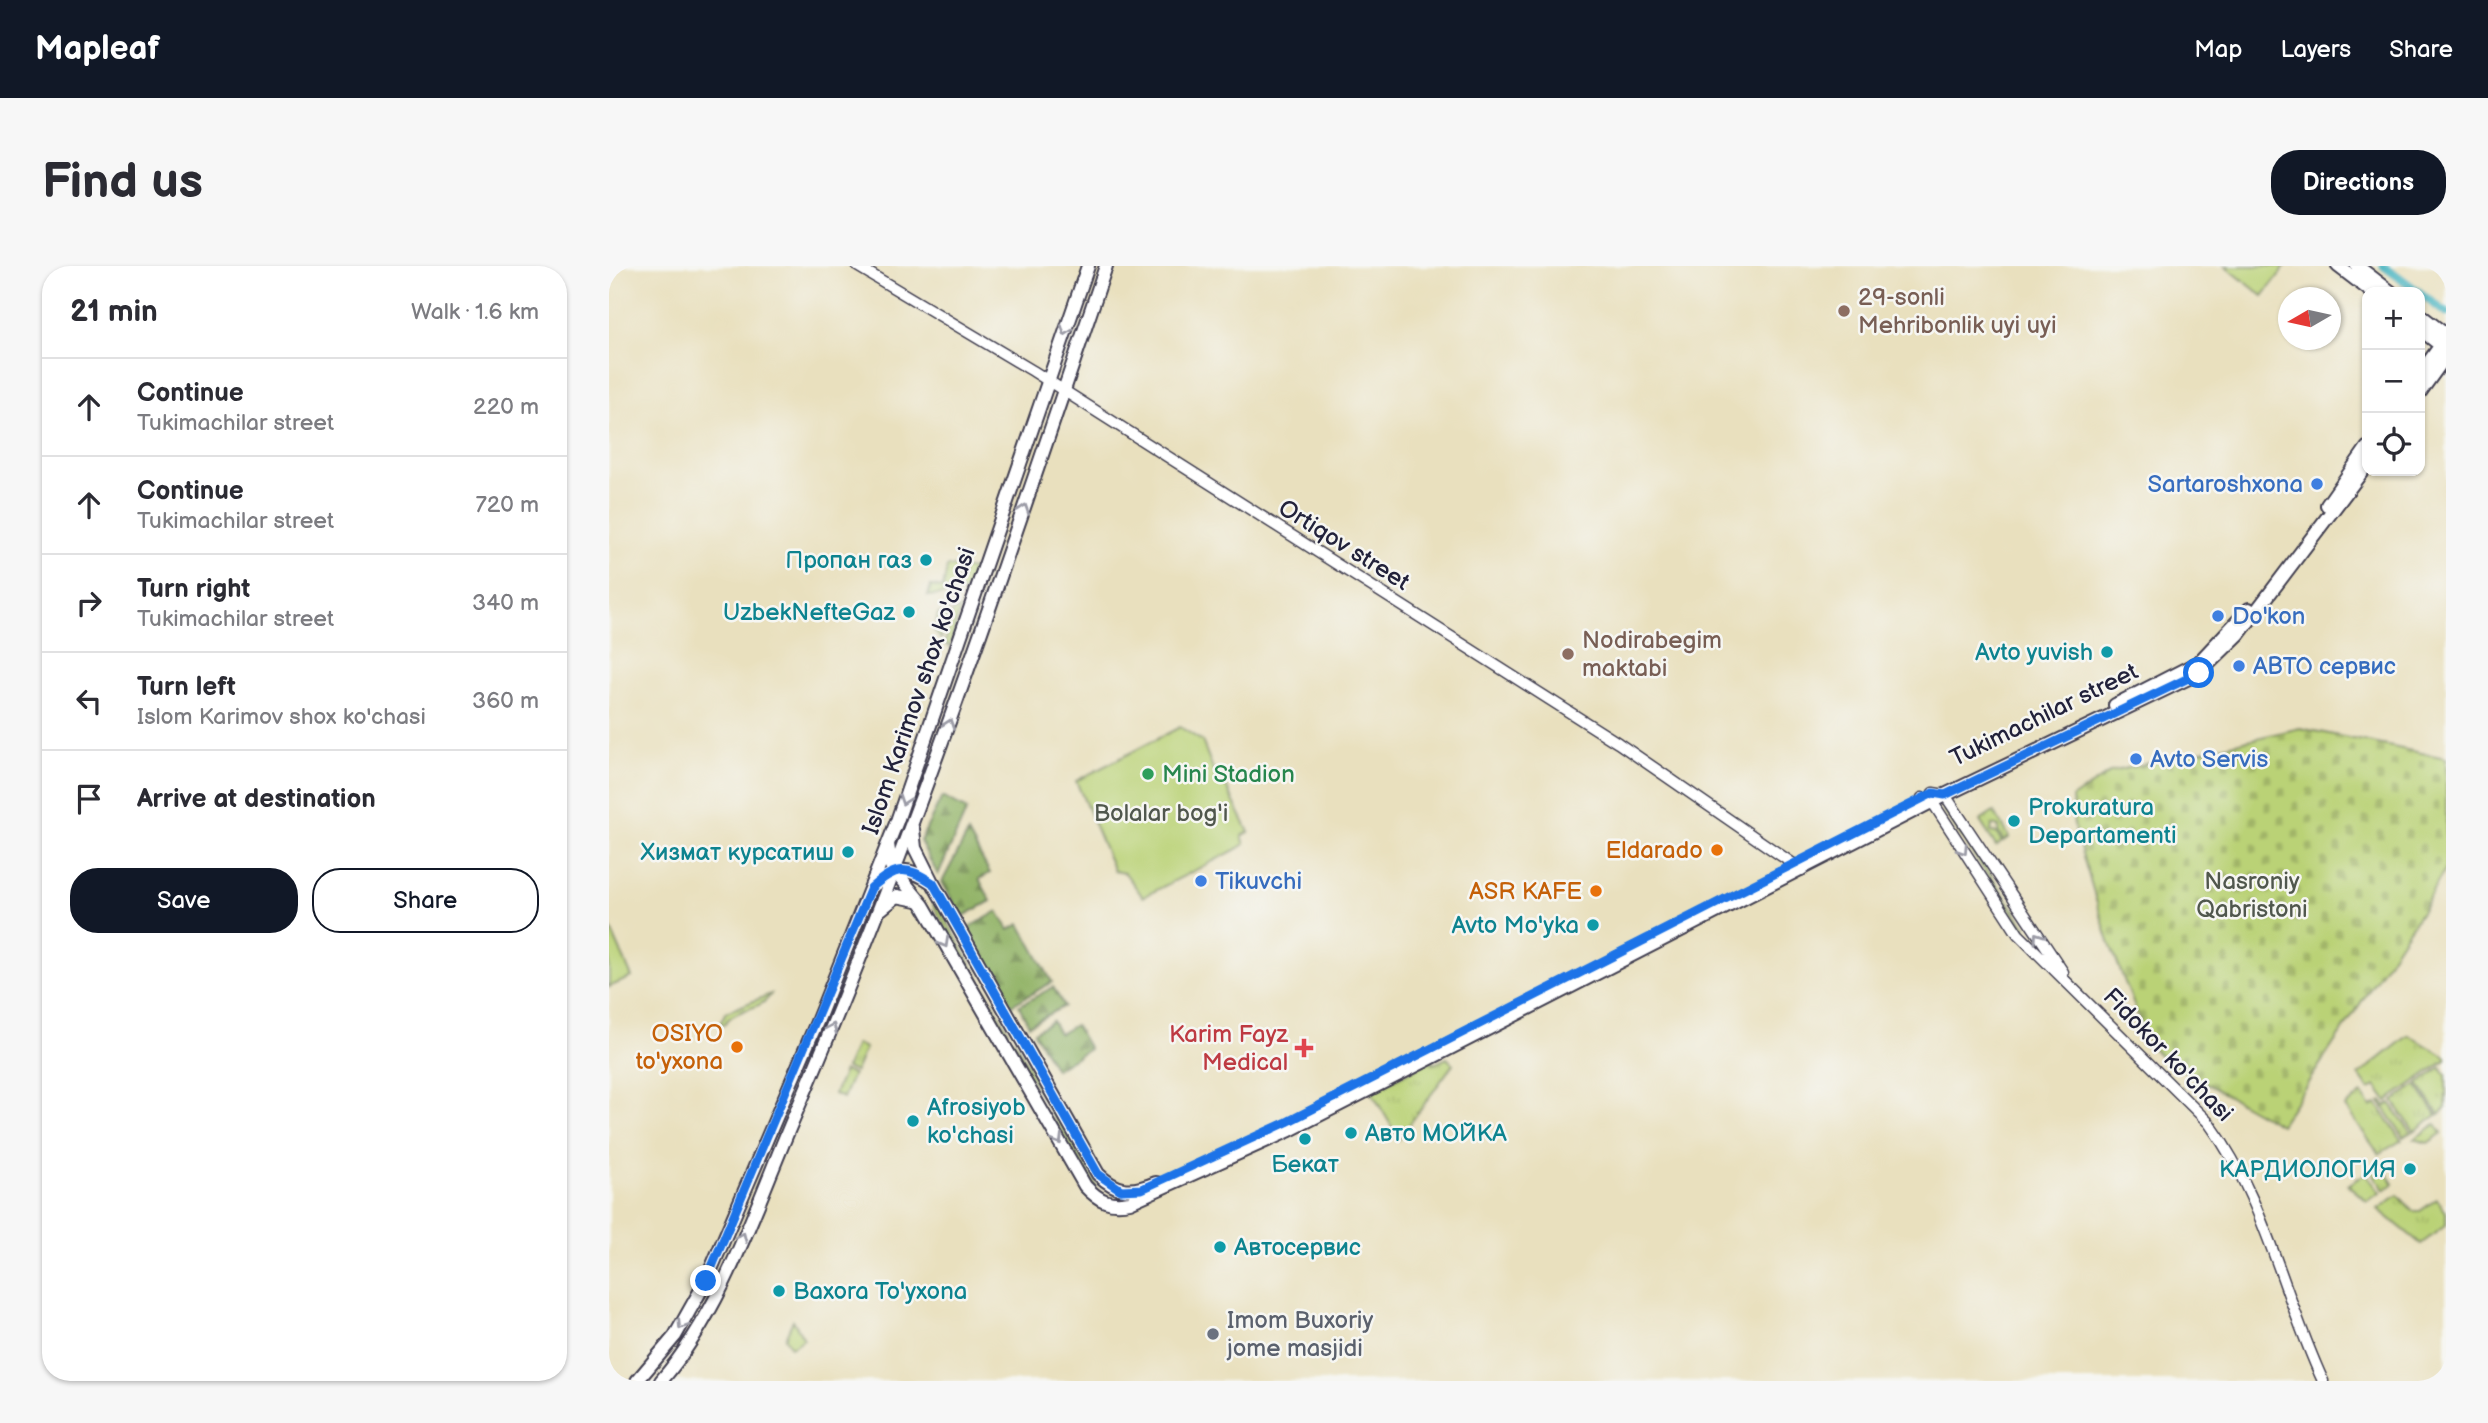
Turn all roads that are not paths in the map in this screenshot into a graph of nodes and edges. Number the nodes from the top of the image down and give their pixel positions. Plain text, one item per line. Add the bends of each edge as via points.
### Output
1 (856, 266) edge
2 (1088, 266) edge
3 (1106, 266) edge
4 (2338, 266) edge
5 (2357, 266) edge
6 (2365, 287) edge
7 (2384, 287) edge
8 (2425, 321) edge
9 (2425, 332) edge
10 (2445, 345) edge
11 (2425, 368) edge
12 (1050, 382) junction
13 (2425, 383) edge
14 (1064, 391) junction
15 (2362, 455) edge
16 (2362, 472) edge
17 (1932, 798) junction
18 (914, 822) junction
19 (888, 844) junction
20 (1798, 868) junction
21 (895, 872) junction
22 (933, 883) junction
23 (871, 888) junction
24 (923, 905) junction
25 (881, 909) junction
26 (2077, 993) junction
27 (1021, 1037) junction
28 (1004, 1048) junction
29 (637, 1381) edge
30 (661, 1381) edge
31 (2323, 1381) edge

1 - 12 street, Ortiqov street
2 -> 12 main road, Islom Karimov shox ko'chasi
3 - 14 main road, Islom Karimov shox ko'chasi
4 - 6 main road
5 - 7 main road
8 - 10 main road
9 - 10 main road
10 - 11 main road
10 - 13 main road
12 - 14 street, Ortiqov street
12 -> 19 main road, Islom Karimov shox ko'chasi
18 -> 14 main road, Islom Karimov shox ko'chasi
14 - 20 street, Ortiqov street via 1618,743
15 - 17 main road, Tukimachilar street via 2246,612 2205,658
16 - 17 main road, Tukimachilar street via 2239,634 2204,670
17 - 20 main road, Tukimachilar street
26 -> 17 street, Fidokor ko'chasi
17 -> 26 street, Fidokor ko'chasi via 2018,934
18 - 21 main road, Islom Karimov shox ko'chasi
18 - 22 main road, Tukimachilar street via 915,848
19 - 21 main road, Tukimachilar street
19 - 23 main road, Islom Karimov shox ko'chasi
20 - 27 main road, Tukimachilar street via 1287,1122 1142,1189 1121,1190 1098,1174
28 -> 20 main road, Tukimachilar street via 1085,1186 1112,1204 1130,1202 1290,1130
21 - 22 main road via 911,870
21 - 23 main road
21 - 24 main road, Tukimachilar street
21 - 25 main road, Islom Karimov shox ko'chasi
22 - 27 main road, Tukimachilar street
23 -> 29 main road, Islom Karimov shox ko'chasi via 706,1281 675,1336
24 - 25 main road via 897,896
24 -> 28 main road, Tukimachilar street
30 -> 25 main road, Islom Karimov shox ko'chasi via 709,1312
26 - 31 street, Fidokor ko'chasi via 2209,1122 2237,1163
27 - 28 main road via 1011,1035

